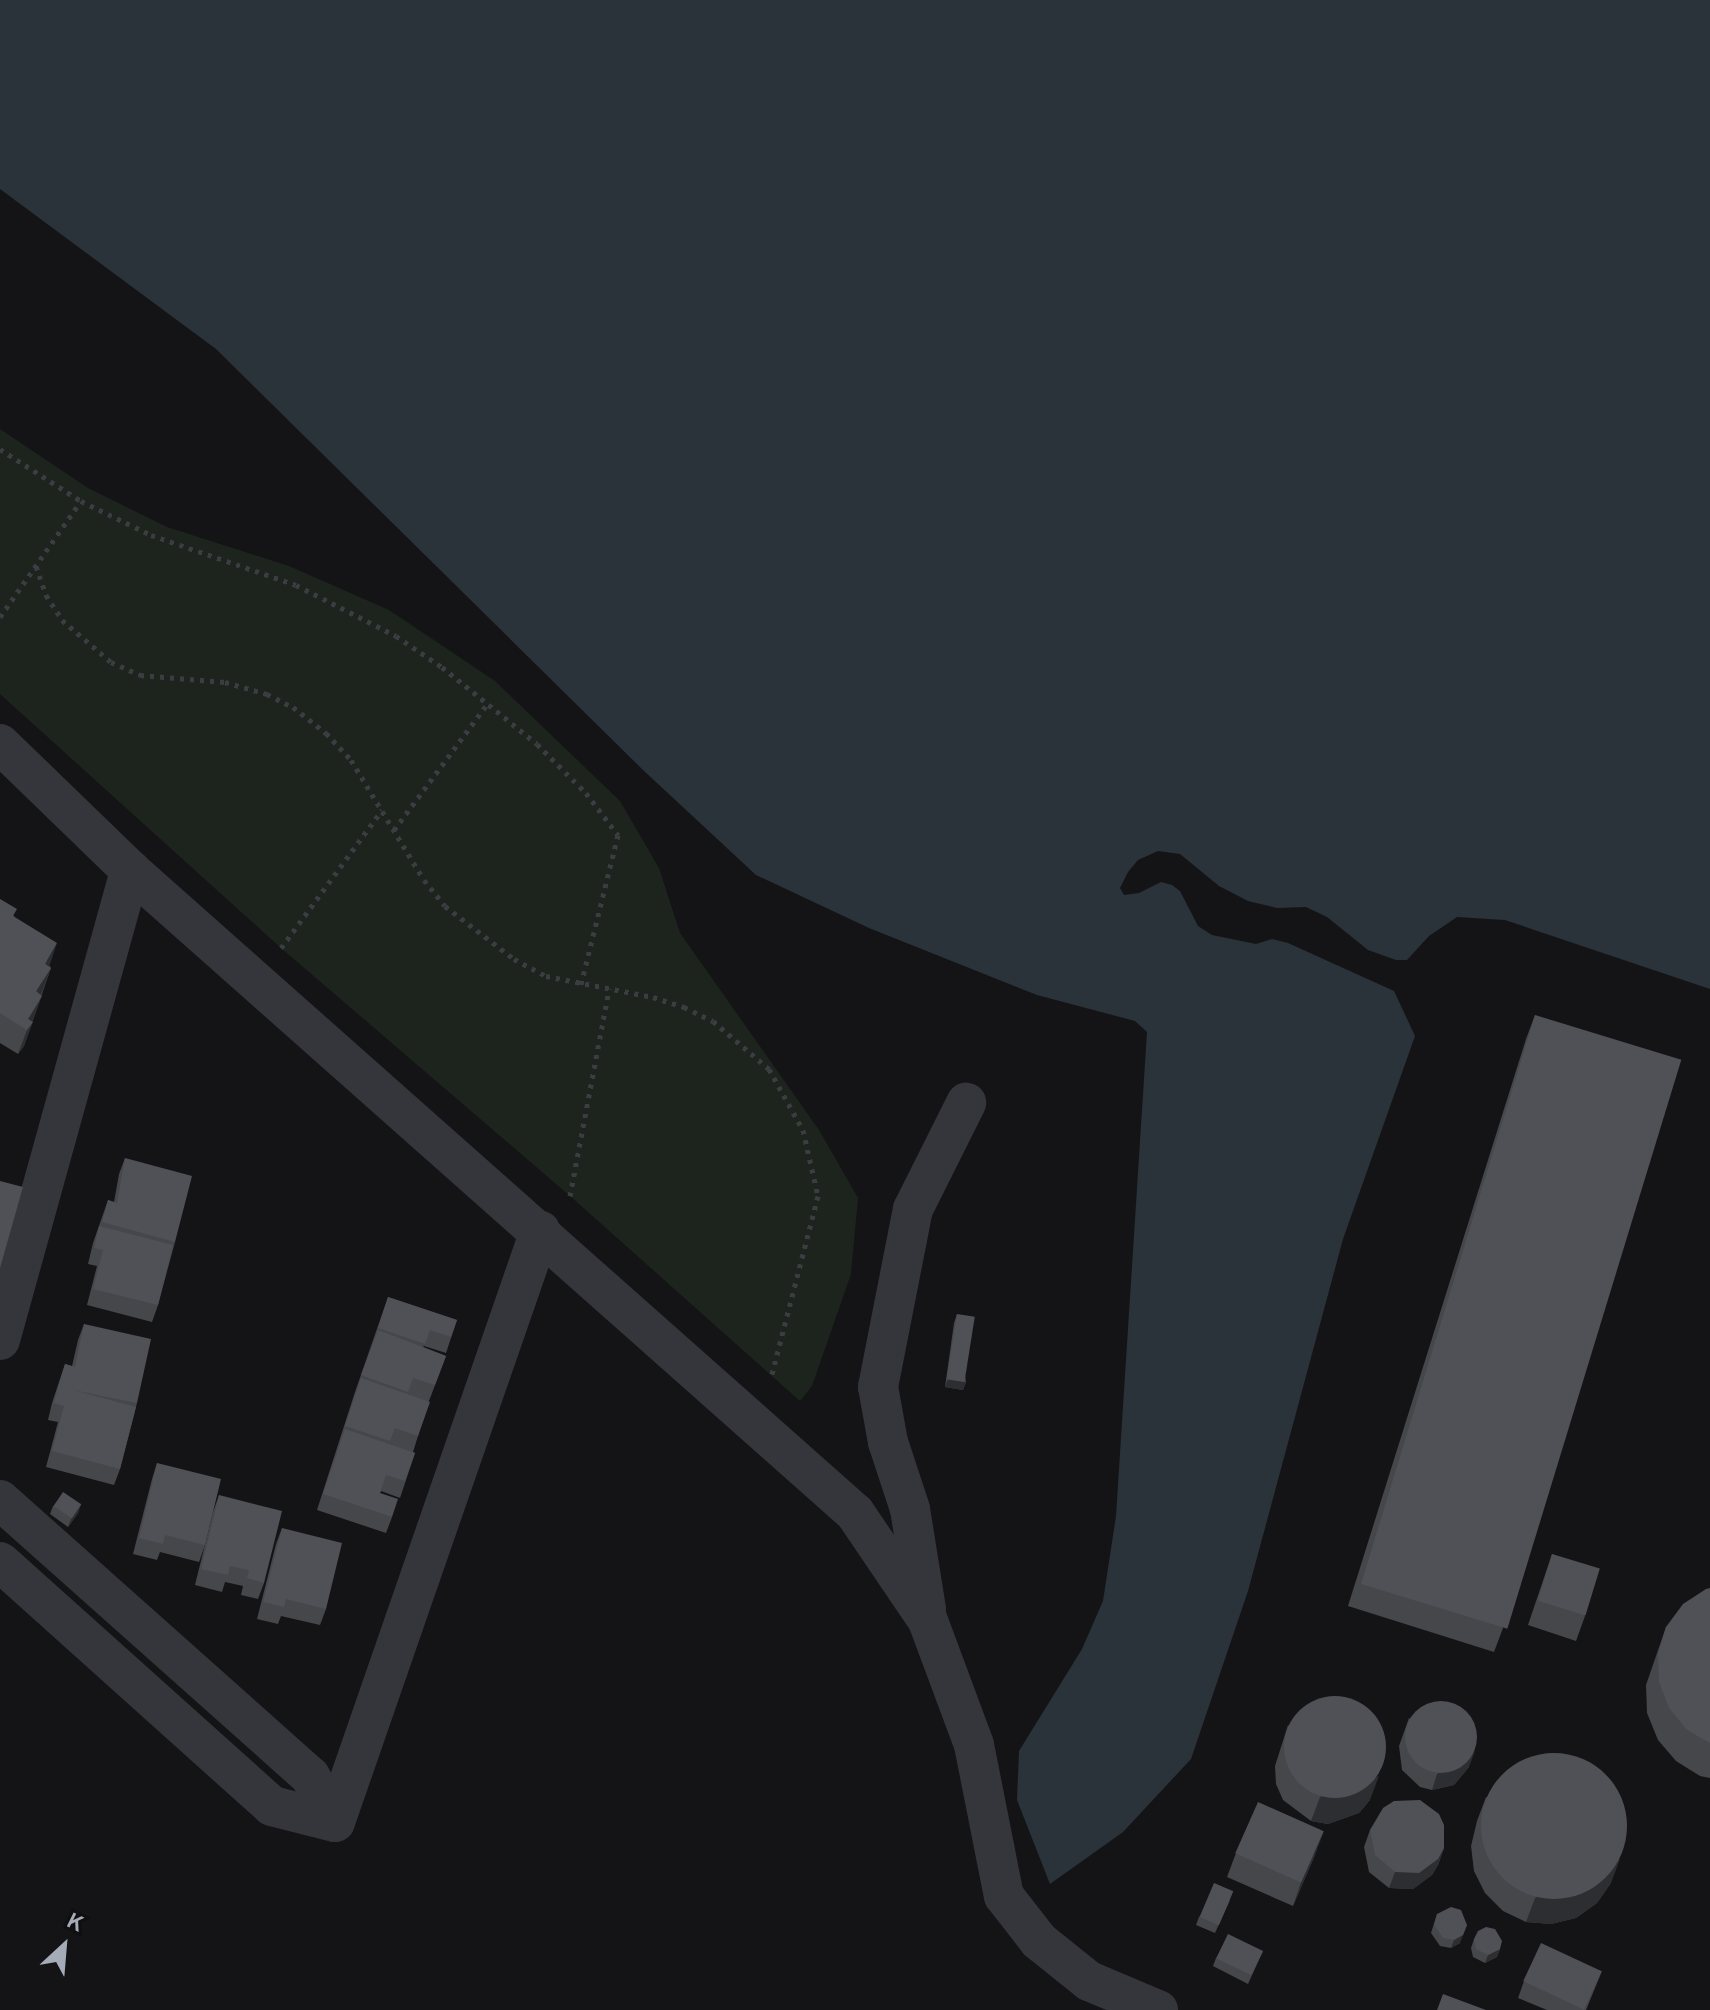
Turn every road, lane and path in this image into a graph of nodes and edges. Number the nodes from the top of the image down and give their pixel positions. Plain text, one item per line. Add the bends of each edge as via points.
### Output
1 (0, 449) edge
2 (81, 501) junction
3 (36, 566) junction
4 (0, 617) edge
5 (488, 703) junction
6 (0, 744) edge
7 (382, 810) junction
8 (394, 830) junction
9 (130, 870) junction
10 (281, 948) dead end
11 (581, 984) junction
12 (609, 989) junction
13 (966, 1103) dead end
14 (570, 1196) dead end
15 (540, 1231) junction
16 (0, 1340) edge
17 (772, 1374) dead end
18 (0, 1500) edge
19 (0, 1562) edge
20 (928, 1621) junction
21 (335, 1822) junction
22 (1158, 2010) edge

1 - 2 path
2 - 3 path
2 - 5 path via 151,535 334,603 396,636
3 - 4 path
3 - 7 path via 62,620 111,662 140,675 225,682 293,707 351,760
5 - 8 path
5 - 11 path via 586,793 618,835
6 - 9 street
7 - 8 path
7 - 10 path
8 - 11 path via 445,906 514,959 546,976
9 - 15 street
9 - 16 street
11 - 12 path
12 - 14 path
12 - 17 path via 663,1000 713,1021 769,1069 803,1130 818,1196
13 - 20 street via 913,1209 878,1387 888,1442 910,1509
15 - 20 street via 855,1513
15 - 21 street
18 - 21 street via 310,1776
19 - 21 street via 272,1806
20 - 22 street via 974,1745 1004,1896 1039,1941 1089,1981

